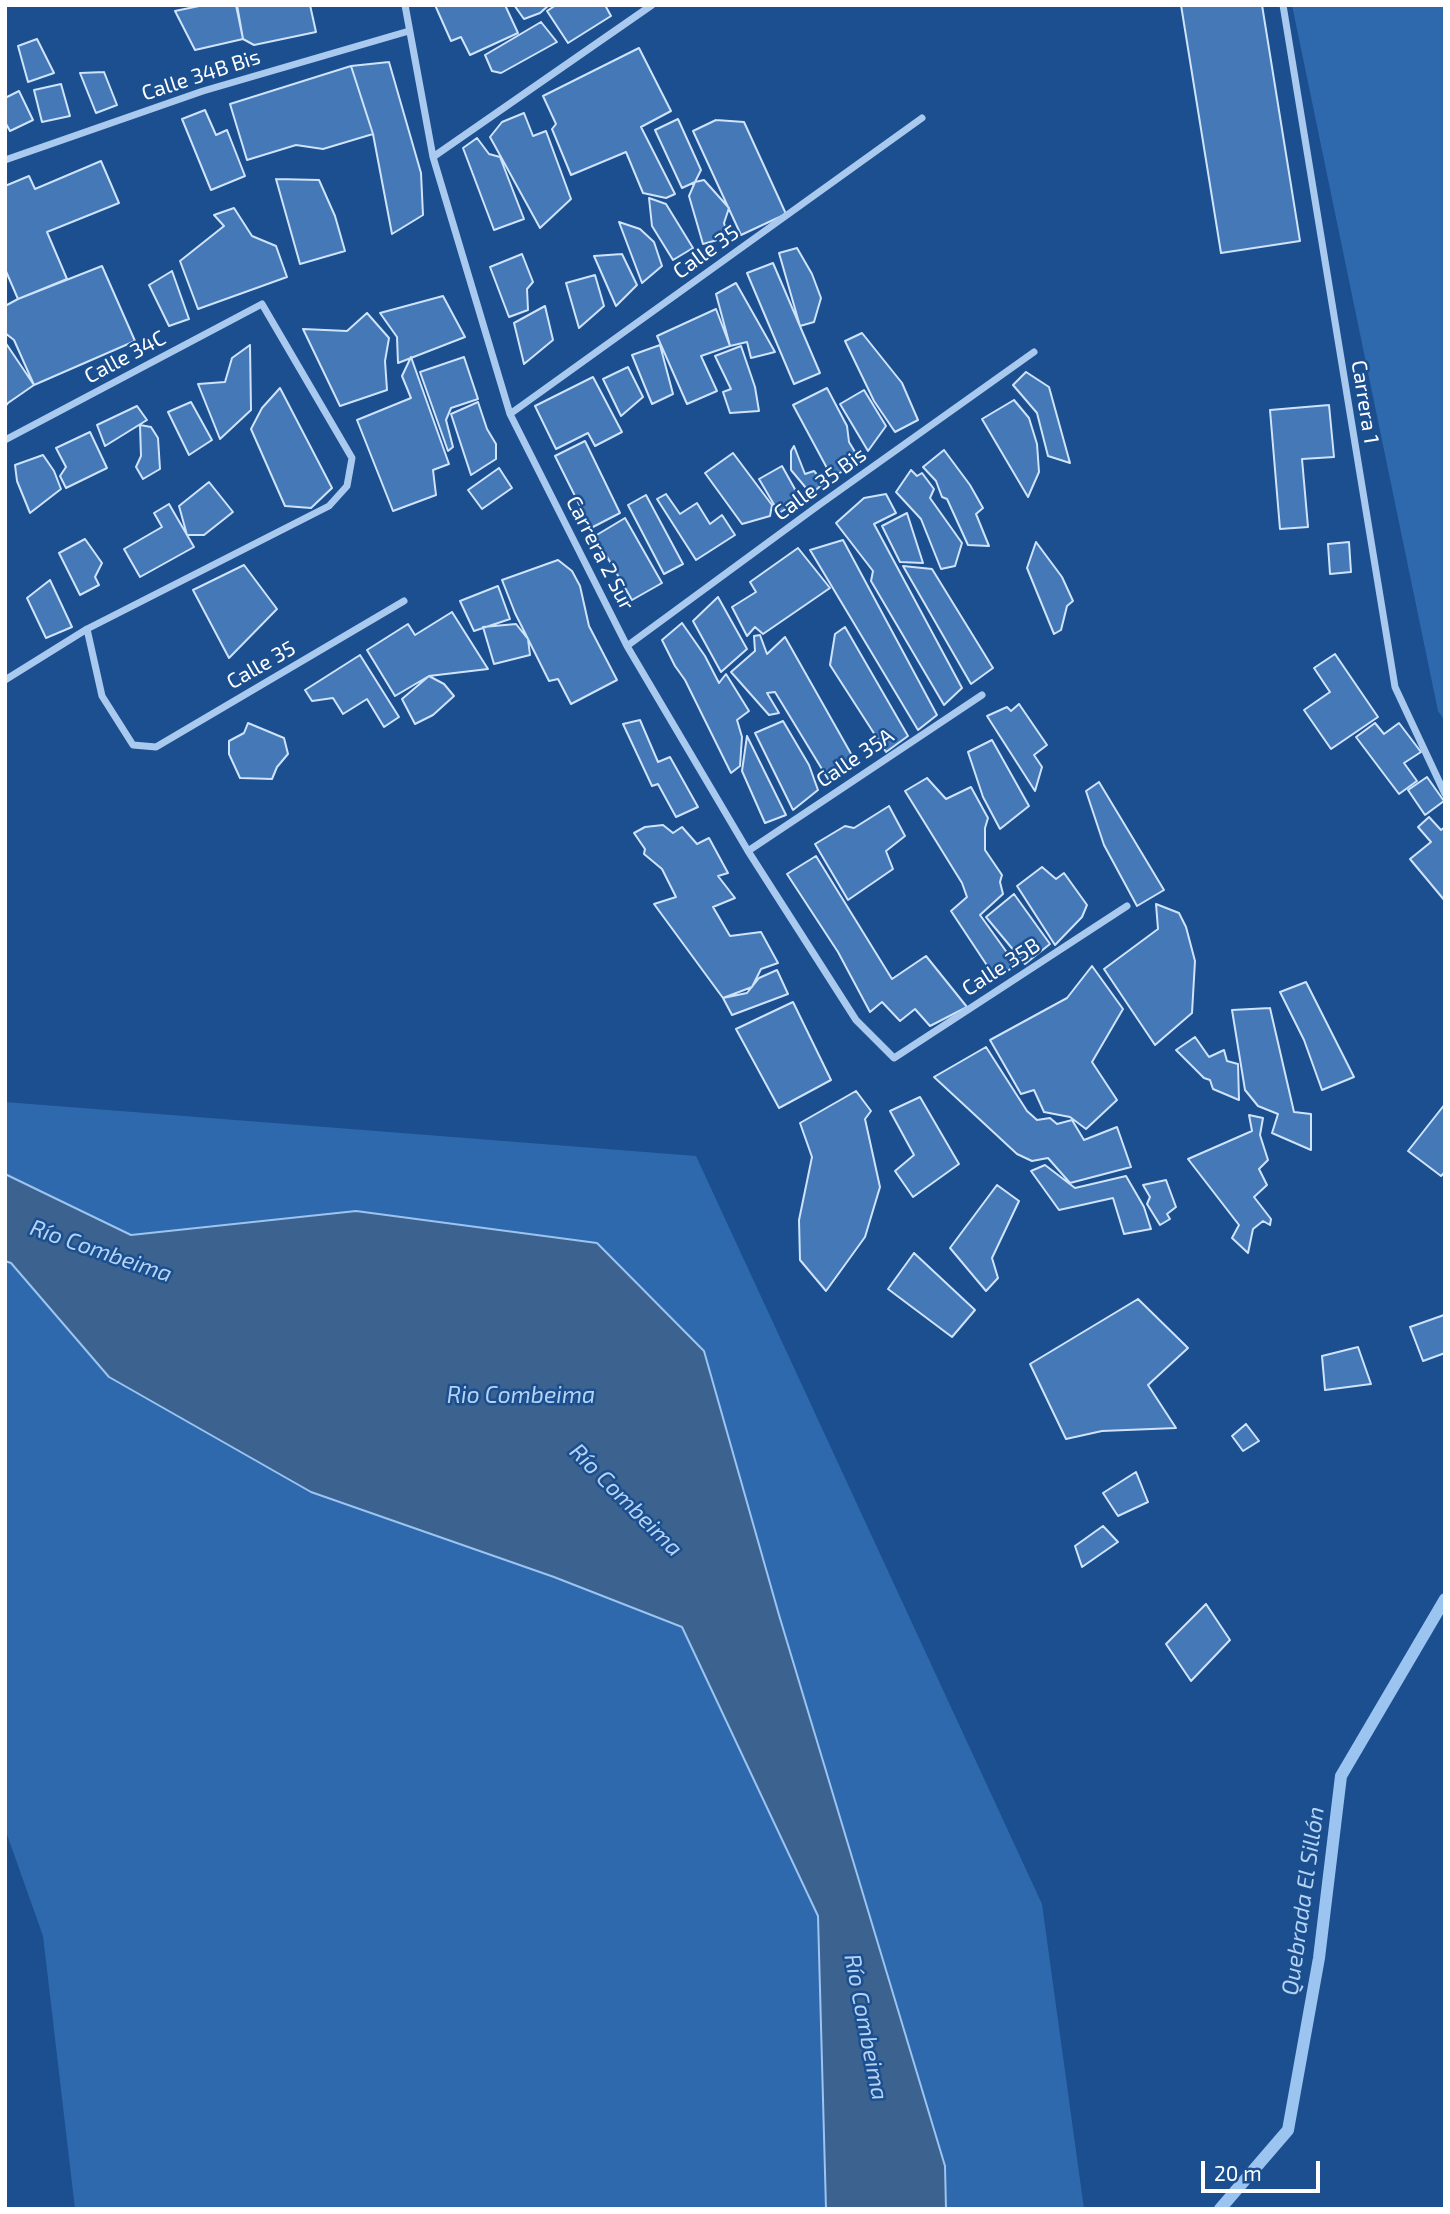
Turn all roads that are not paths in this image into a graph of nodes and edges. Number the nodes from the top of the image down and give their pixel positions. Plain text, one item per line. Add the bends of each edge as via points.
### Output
1 (405, 5) edge
2 (652, 5) edge
3 (1283, 5) edge
4 (409, 31) junction
5 (922, 118) dead end
6 (433, 157) junction
7 (5, 160) edge
8 (1034, 352) dead end
9 (510, 414) junction
10 (5, 440) edge
11 (404, 601) dead end
12 (87, 629) junction
13 (628, 646) junction
14 (5, 680) edge
15 (982, 695) dead end
16 (1445, 794) edge
17 (748, 850) junction
18 (1127, 906) dead end
19 (894, 1058) joint

1 - 4 street, Carrera 2 Sur
2 - 6 street
3 - 16 street, Carrera 1 via 1395,687
4 - 6 street, Carrera 2 Sur
4 - 7 street, Calle 34B Bis via 203,91
5 - 9 street, Calle 35
6 - 9 street, Carrera 2 Sur
8 - 13 street, Calle 35 Bis
9 - 13 street, Carrera 2 Sur
10 - 12 street, Calle 34C via 262,304 352,458 346,486 329,506
11 - 12 street, Calle 35 via 156,747 133,745 102,696
12 - 14 street
13 - 17 street, Carrera 2 Sur
15 - 17 street, Calle 35A
17 - 19 street, Carrera 2 Sur via 856,1020
18 - 19 street, Calle 35B

